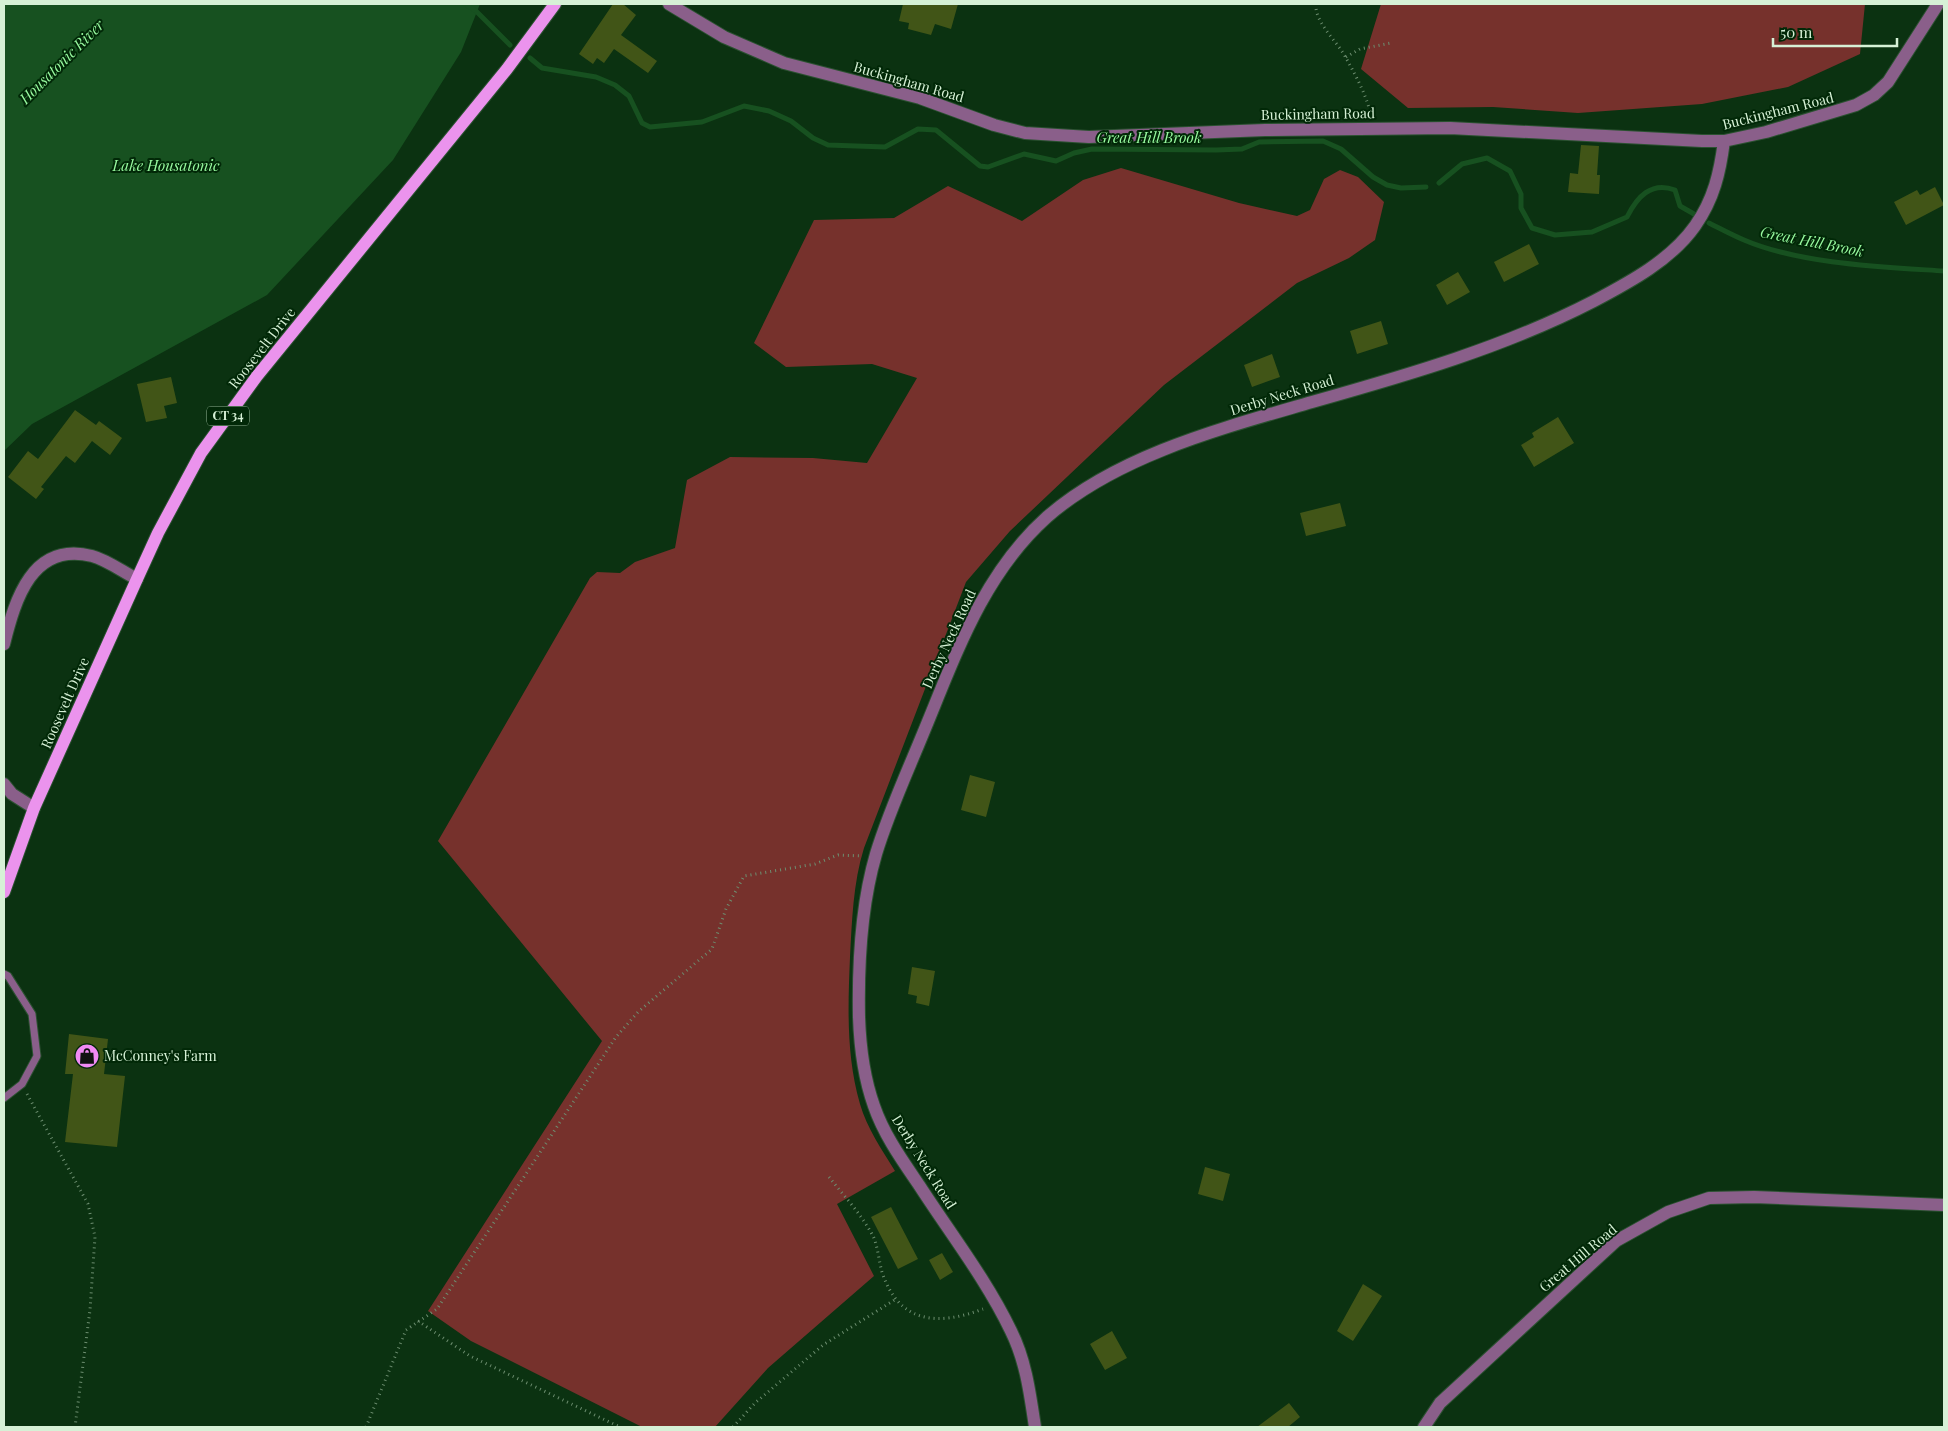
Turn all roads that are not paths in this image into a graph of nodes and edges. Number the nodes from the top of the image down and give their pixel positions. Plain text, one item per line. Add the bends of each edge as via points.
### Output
1 (555, 4) edge
2 (669, 4) edge
3 (1938, 4) edge
4 (685, 8) edge
5 (1724, 141) junction
6 (137, 579) junction
7 (4, 644) edge
8 (4, 784) edge
9 (34, 808) junction
10 (4, 892) edge
11 (4, 974) edge
12 (4, 1098) edge
13 (1944, 1205) edge
14 (1035, 1427) edge
15 (1424, 1427) edge

1 - 6 main road, Roosevelt Drive / CT 34 via 507,69 251,384 201,453
2 - 4 street, Buckingham Road
3 - 5 street, Buckingham Road via 1888,82 1874,95 1856,106 1834,113
4 - 5 street, Buckingham Road via 724,37 784,63 920,98 1025,133 1118,136 1450,128
5 - 14 street, Derby Neck Road via 1719,180 1695,225 1663,258 1608,293 1547,324 1456,359 1225,428 1106,476 1044,520 1003,566 978,604 875,859 864,926 859,1015 867,1083 875,1109 889,1138 996,1302 1013,1334 1022,1358
6 - 7 street via 93,556 75,554 49,558 28,579 14,606
6 - 9 main road, Roosevelt Drive / CT 34
8 - 9 street via 12,794
9 - 10 main road, Roosevelt Drive / CT 34
11 - 12 lane via 32,1014 37,1056 22,1084
13 - 15 street, Great Hill Road via 1709,1198 1668,1212 1609,1247 1440,1403

